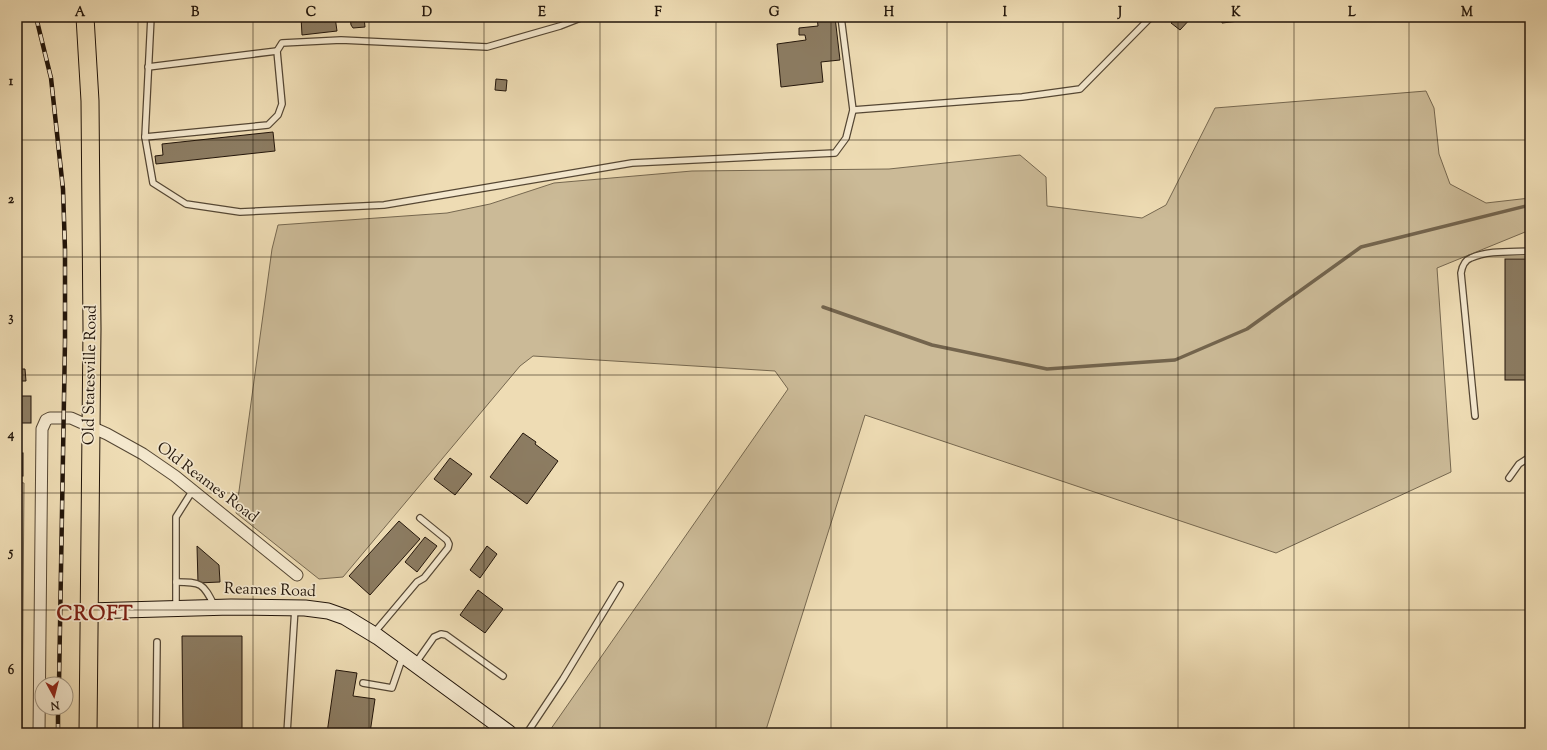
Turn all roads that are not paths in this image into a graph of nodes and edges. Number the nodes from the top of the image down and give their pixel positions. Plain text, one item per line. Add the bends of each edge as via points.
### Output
1 (85, 17) edge
2 (151, 17) edge
3 (583, 17) edge
4 (841, 17) edge
5 (1151, 17) edge
6 (277, 51) junction
7 (148, 67) junction
8 (853, 110) junction
9 (145, 137) junction
10 (1530, 251) edge
11 (1475, 416) dead end
12 (91, 427) junction
13 (1530, 457) edge
14 (1509, 478) dead end
15 (193, 490) junction
16 (420, 518) dead end
17 (297, 575) dead end
18 (176, 582) junction
19 (620, 585) dead end
20 (215, 607) junction
21 (176, 608) junction
22 (294, 608) junction
23 (88, 611) junction
24 (373, 634) junction
25 (157, 642) dead end
26 (409, 660) junction
27 (503, 676) dead end
28 (363, 683) dead end
29 (504, 731) edge
30 (39, 733) edge
31 (88, 733) edge
32 (156, 733) edge
33 (287, 733) edge
34 (528, 733) edge

1 - 12 main road, Old Statesville Road via 90,102 92,218
2 - 7 lane
3 - 6 lane via 487,47 341,40 282,43
4 - 8 lane
5 - 8 lane via 1080,89 1022,97
6 - 7 lane
6 - 9 lane via 282,104 278,115 268,125
7 - 9 lane
8 - 9 lane via 846,138 835,153 632,164 384,205 240,212 186,204 153,183
10 - 11 lane via 1496,252 1470,258 1463,265 1461,273
12 - 15 street, Old Reames Road via 143,454
12 - 23 main road, Old Statesville Road
12 - 30 street, Old Reames Road via 70,418 50,418 46,420 42,429
13 - 14 lane via 1520,464
15 - 17 street, Old Reames Road
15 - 18 lane via 176,517
16 - 24 lane via 447,540 448,548
18 - 20 lane via 192,582 206,588
18 - 21 lane
19 - 34 lane
20 - 21 main road, Reames Road
20 - 22 main road, Reames Road
21 - 23 main road, Reames Road
22 - 24 main road, Reames Road via 328,611 345,617
22 - 33 lane
23 - 31 main road, Old Statesville Road
24 - 26 main road, Reames Road
25 - 32 lane
26 - 27 lane via 434,637 441,634
26 - 28 lane via 392,688
26 - 29 main road, Reames Road

